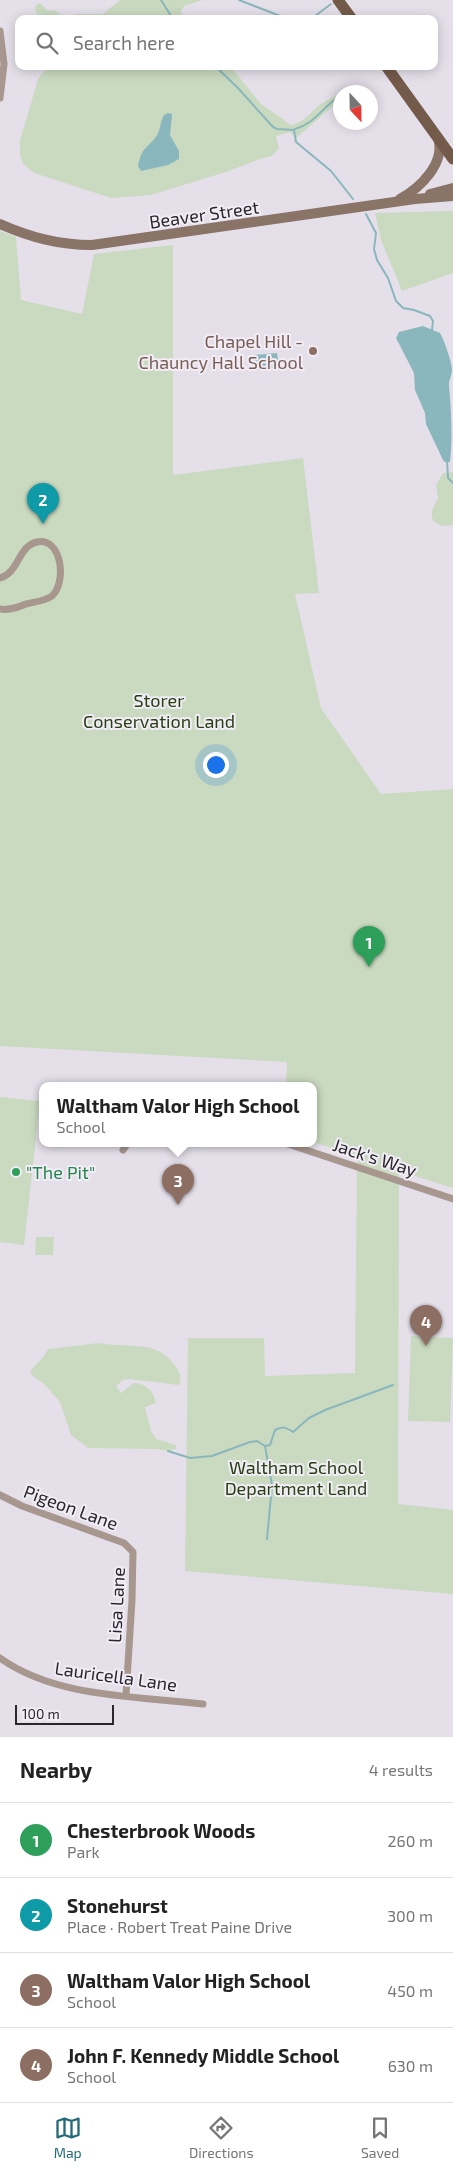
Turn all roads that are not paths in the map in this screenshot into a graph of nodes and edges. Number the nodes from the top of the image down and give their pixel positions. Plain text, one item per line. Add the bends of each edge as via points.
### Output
1 (338, 0) edge
2 (349, 15) edge
3 (0, 31) edge
4 (389, 70) edge
5 (0, 98) edge
6 (438, 137) junction
7 (453, 158) edge
8 (453, 188) edge
9 (453, 196) edge
10 (415, 199) junction
11 (389, 202) junction
12 (377, 204) junction
13 (453, 204) edge
14 (0, 224) edge
15 (0, 578) edge
16 (0, 609) edge
17 (297, 1147) edge
18 (453, 1199) edge
19 (0, 1494) edge
20 (130, 1548) joint
21 (0, 1658) edge
22 (126, 1695) junction
23 (203, 1704) dead end

1 - 2 main road
3 - 5 street via 4,64
4 - 6 main road
6 - 7 main road
6 - 11 main road via 438,157 426,178 412,192
8 - 10 main road, Beaver Street
9 - 10 main road, Beaver Street
10 - 11 main road, Beaver Street
11 - 12 main road, Beaver Street
12 - 13 main road
12 - 14 main road, Beaver Street via 92,245 50,242
15 - 16 street via 9,574 24,551 36,542 49,545 61,567 61,578 52,595
17 - 18 street, Jack's Way
19 - 20 street, Pigeon Lane via 22,1506
20 - 22 street, Lisa Lane via 134,1560
21 - 22 street, Lauricella Lane via 42,1681
22 - 23 street, Lauricella Lane

